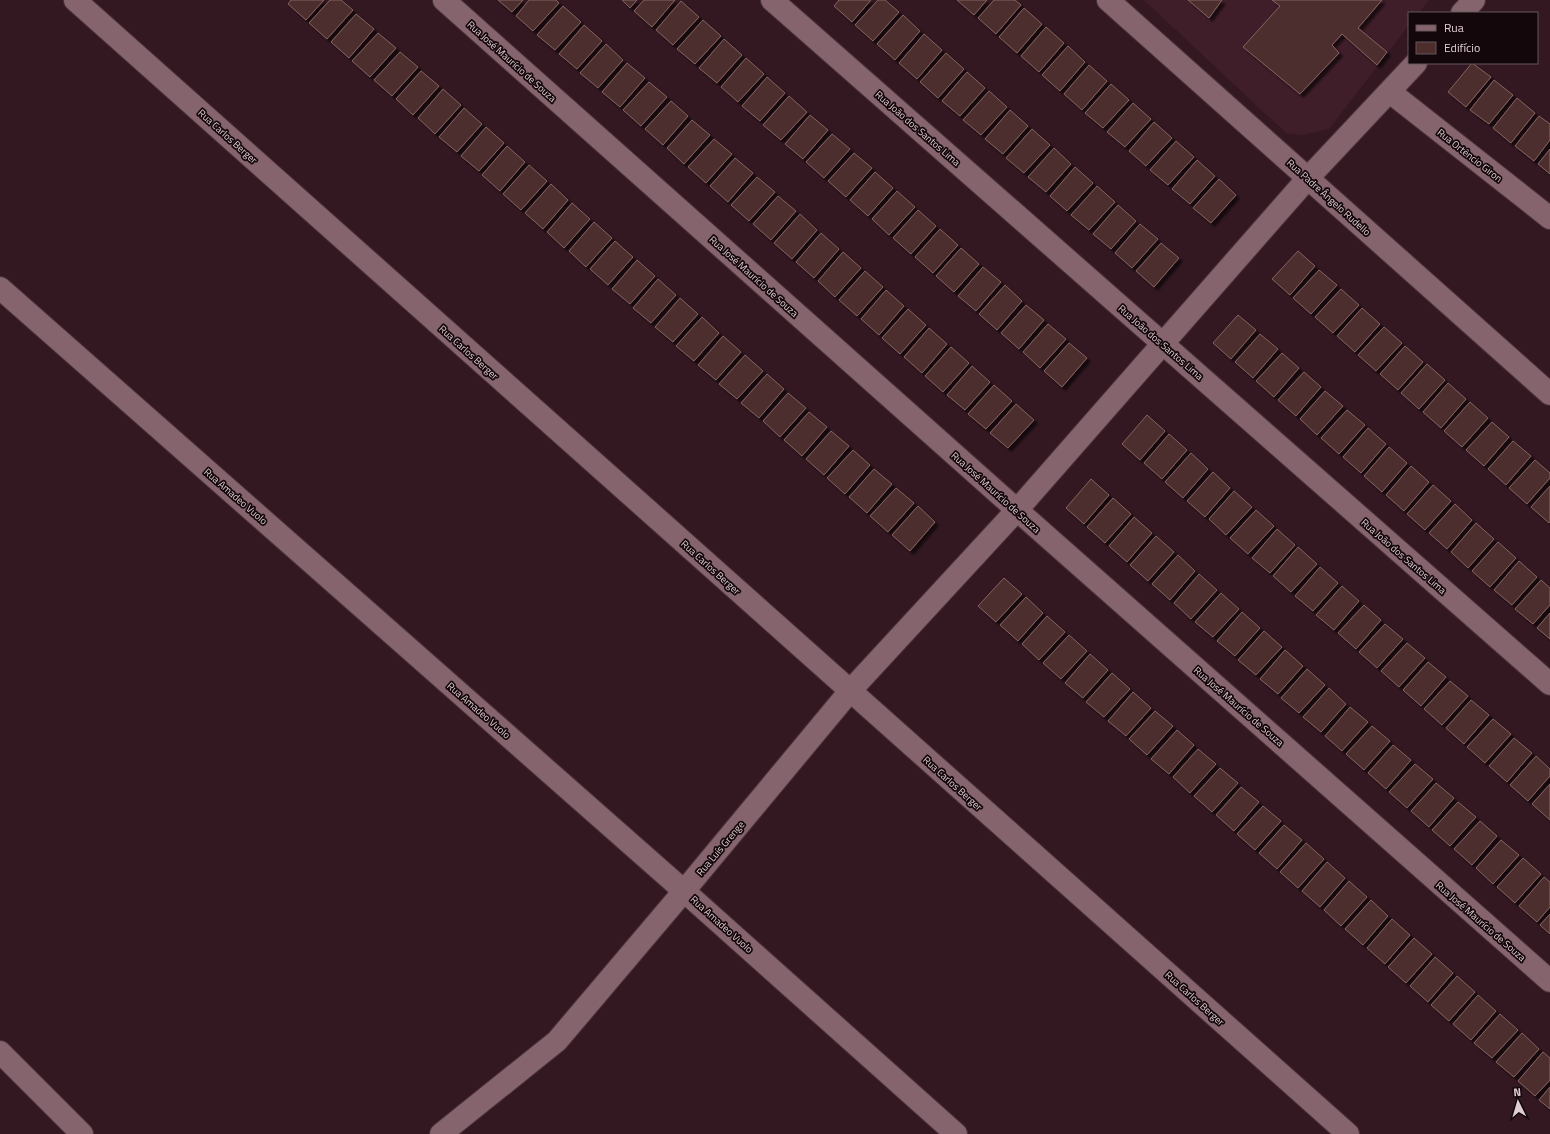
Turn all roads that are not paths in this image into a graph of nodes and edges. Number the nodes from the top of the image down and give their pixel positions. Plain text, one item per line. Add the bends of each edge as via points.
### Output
1 (75, 0) edge
2 (444, 0) edge
3 (772, 0) edge
4 (1108, 0) edge
5 (1474, 0) edge
6 (1463, 12) edge
7 (1415, 64) edge
8 (1390, 92) junction
9 (1308, 178) junction
10 (1550, 218) edge
11 (0, 288) edge
12 (1163, 344) junction
13 (1550, 394) edge
14 (1017, 510) junction
15 (1550, 684) edge
16 (850, 691) junction
17 (684, 891) junction
18 (1550, 981) edge
19 (0, 1052) edge
20 (82, 1134) edge
21 (440, 1134) edge
22 (956, 1134) edge
23 (1348, 1134) edge

1 - 16 street, Rua Carlos Berger
2 - 14 street, Rua José Maurício de Souza
3 - 12 street, Rua João dos Santos Lima
4 - 9 street, Rua Padre Ângelo Rudello
5 - 6 street
7 - 8 street, Rua Luís Grenge
8 - 9 street, Rua Luís Grenge
8 - 10 street, Rua Ortêncio Giron
9 - 12 street, Rua Luís Grenge
9 - 13 street, Rua Padre Ângelo Rudello
11 - 17 street, Rua Amadeo Vuolo
12 - 14 street, Rua Luís Grenge
12 - 15 street, Rua João dos Santos Lima
14 - 16 street, Rua Luís Grenge
14 - 18 street, Rua José Maurício de Souza
16 - 17 street, Rua Luís Grenge
16 - 23 street, Rua Carlos Berger
17 - 21 street, Rua Luís Grenge via 557,1041
17 - 22 street, Rua Amadeo Vuolo
19 - 20 street

